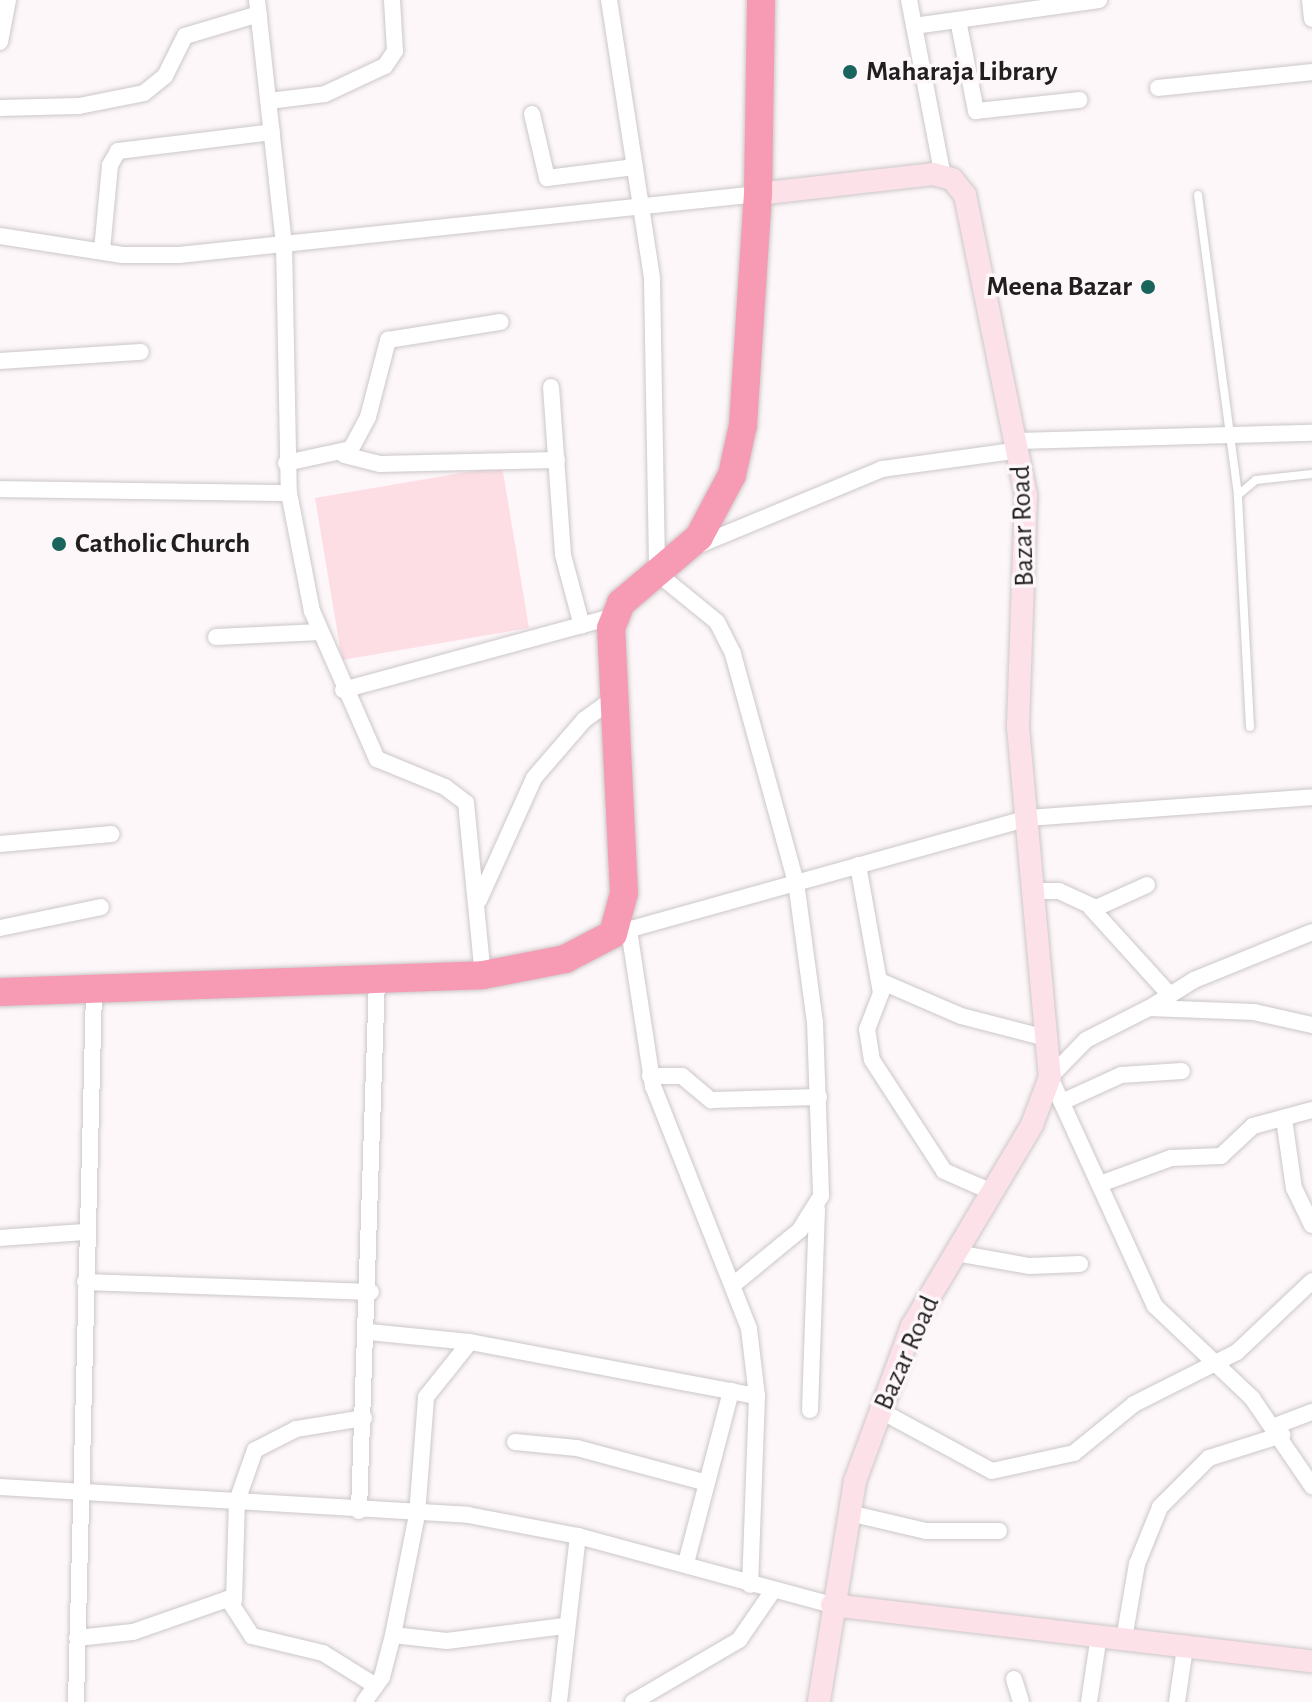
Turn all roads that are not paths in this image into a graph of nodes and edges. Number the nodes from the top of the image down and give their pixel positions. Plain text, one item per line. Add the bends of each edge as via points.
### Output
1 (8, 0) edge
2 (392, 0) edge
3 (609, 0) edge
4 (761, 0) edge
5 (909, 0) edge
6 (1099, 0) edge
7 (1310, 0) edge
8 (258, 7) edge
9 (1312, 19) edge
10 (958, 20) junction
11 (914, 26) junction
12 (0, 42) edge
13 (1312, 72) edge
14 (1158, 88) dead end
15 (1079, 100) dead end
16 (269, 101) junction
17 (0, 108) edge
18 (532, 114) dead end
19 (272, 132) junction
20 (634, 167) junction
21 (943, 177) junction
22 (758, 194) junction
23 (1198, 195) dead end
24 (642, 207) junction
25 (0, 236) edge
26 (284, 243) junction
27 (102, 250) junction
28 (501, 322) dead end
29 (141, 352) dead end
30 (0, 361) edge
31 (551, 387) dead end
32 (1312, 433) edge
33 (1227, 435) junction
34 (1019, 446) junction
35 (344, 455) junction
36 (557, 460) junction
37 (286, 463) junction
38 (1312, 474) edge
39 (0, 489) edge
40 (289, 493) junction
41 (1238, 495) junction
42 (684, 551) junction
43 (657, 573) junction
44 (616, 616) junction
45 (582, 626) junction
46 (320, 632) junction
47 (216, 637) dead end
48 (343, 690) junction
49 (614, 698) junction
50 (1250, 727) dead end
51 (1312, 797) edge
52 (1029, 818) junction
53 (112, 834) dead end
54 (0, 844) edge
55 (858, 865) junction
56 (796, 882) junction
57 (1147, 885) dead end
58 (1031, 891) junction
59 (477, 905) junction
60 (101, 907) dead end
61 (1091, 908) junction
62 (0, 928) edge
63 (621, 932) junction
64 (1312, 932) edge
65 (483, 975) junction
66 (377, 979) junction
67 (880, 981) junction
68 (94, 989) junction
69 (0, 992) edge
70 (1170, 995) junction
71 (1149, 1008) junction
72 (1312, 1025) edge
73 (1042, 1037) junction
74 (1182, 1071) dead end
75 (650, 1076) junction
76 (1050, 1077) junction
77 (819, 1097) junction
78 (1062, 1102) junction
79 (1312, 1110) edge
80 (1284, 1119) junction
81 (1100, 1184) junction
82 (992, 1192) junction
83 (817, 1209) junction
84 (1312, 1225) edge
85 (84, 1232) junction
86 (0, 1238) edge
87 (956, 1253) junction
88 (1080, 1264) dead end
89 (1312, 1281) edge
90 (85, 1282) junction
91 (733, 1285) junction
92 (371, 1292) junction
93 (369, 1332) junction
94 (470, 1342) junction
95 (1213, 1363) junction
96 (731, 1391) junction
97 (757, 1396) junction
98 (810, 1410) dead end
99 (881, 1411) junction
100 (1312, 1412) edge
101 (364, 1418) junction
102 (1279, 1431) junction
103 (515, 1442) dead end
104 (1309, 1476) edge
105 (704, 1482) junction
106 (0, 1487) edge
107 (84, 1489) junction
108 (237, 1501) junction
109 (359, 1511) junction
110 (849, 1513) junction
111 (417, 1515) junction
112 (999, 1531) dead end
113 (578, 1536) junction
114 (686, 1563) junction
115 (750, 1585) junction
116 (772, 1592) junction
117 (234, 1601) junction
118 (832, 1605) junction
119 (564, 1626) junction
120 (393, 1635) junction
121 (1099, 1635) junction
122 (77, 1638) junction
123 (1124, 1639) junction
124 (1185, 1648) junction
125 (1312, 1661) edge
126 (1014, 1679) dead end
127 (376, 1686) junction
128 (76, 1702) edge
129 (364, 1702) edge
130 (559, 1702) edge
131 (633, 1702) edge
132 (819, 1702) edge
133 (1021, 1702) edge
134 (1089, 1702) edge
135 (1177, 1702) edge

1 - 12 street
2 - 16 street via 395,51 385,66 325,94
3 - 20 street
4 - 22 highway
5 - 11 street
6 - 10 street
7 - 9 street
8 - 16 street
8 - 17 street via 185,36 165,76 144,93 79,106
10 - 11 street
10 - 15 street via 976,111
11 - 21 street
13 - 14 street
16 - 19 street
18 - 20 street via 547,178
19 - 26 street
19 - 27 street via 118,151 110,165
20 - 24 street
21 - 22 street
21 - 34 street, Bazar Road via 965,195
22 - 24 street
22 - 42 highway via 743,425 715,515
23 - 33 lane
24 - 26 street
24 - 43 street via 652,279
25 - 27 street
26 - 27 street via 179,255
26 - 37 street
28 - 35 street via 388,340 368,417
29 - 30 street
31 - 36 street
32 - 33 street
33 - 34 street
33 - 41 lane
34 - 42 street via 882,469
34 - 52 street, Bazar Road via 1029,578 1018,727
35 - 36 street via 380,464
35 - 37 street
36 - 45 street via 563,555
37 - 40 street
38 - 41 lane via 1256,480
39 - 40 street
40 - 46 street
41 - 50 lane
42 - 43 highway
43 - 44 highway
43 - 56 street via 726,636
44 - 45 street
44 - 49 highway
45 - 48 street
46 - 47 street
46 - 48 street
48 - 59 street via 377,759 445,787 466,803
49 - 59 street via 574,731 523,794
49 - 63 highway via 624,893
51 - 52 street
52 - 55 street
52 - 58 street, Bazar Road
53 - 54 street
55 - 56 street
55 - 67 street
56 - 63 street
56 - 77 street
57 - 61 street
58 - 61 street via 1059,891
58 - 73 street, Bazar Road
59 - 65 street
60 - 62 street
61 - 70 street
63 - 65 highway via 565,959
63 - 75 street
64 - 70 street
65 - 66 highway
66 - 68 highway
66 - 92 street
67 - 73 street via 961,1016
67 - 82 street via 867,1029 882,1081 944,1171
68 - 69 highway
68 - 85 street
70 - 71 street
71 - 72 street via 1254,1012
71 - 76 street via 1086,1040
73 - 76 street, Bazar Road
74 - 78 street via 1121,1075
75 - 77 street via 682,1076 711,1100
75 - 91 street
76 - 78 street, Bazar Road
76 - 82 street, Bazar Road
77 - 83 street
78 - 81 street, Bazar Road
79 - 80 street
80 - 81 street via 1253,1126 1221,1156 1171,1158
80 - 84 street via 1294,1188
81 - 95 street, Bazar Road via 1155,1306
82 - 87 street, Bazar Road
83 - 91 street
83 - 98 street
85 - 86 street
85 - 90 street
87 - 88 street via 1030,1266
87 - 99 street, Bazar Road via 912,1326
89 - 95 street via 1246,1346
90 - 92 street
90 - 107 street
91 - 97 street via 749,1329
92 - 93 street
93 - 94 street
93 - 101 street
94 - 96 street
94 - 111 street via 429,1389
95 - 99 street via 1125,1410 1088,1447 1001,1471
95 - 102 street, Bazar Road
96 - 97 street
96 - 105 street
97 - 115 street
99 - 110 street, Bazar Road
100 - 102 street
101 - 108 street via 264,1442 250,1458
101 - 109 street
102 - 104 street, Bazar Road
102 - 123 street via 1209,1458 1160,1507 1141,1552
103 - 105 street via 577,1448
105 - 114 street
106 - 107 street
107 - 108 street
107 - 122 street
108 - 109 street
108 - 117 street
109 - 111 street
110 - 112 street via 917,1530
110 - 118 street, Bazar Road
111 - 113 street via 468,1515
111 - 120 street
113 - 114 street
113 - 119 street
114 - 115 street
115 - 116 street
116 - 118 street
116 - 131 street via 739,1640
117 - 122 street via 133,1632
117 - 127 street via 252,1636 323,1653
118 - 121 street
118 - 132 street, Bazar Road
119 - 120 street via 447,1641
119 - 130 street
120 - 127 street
121 - 123 street
121 - 134 street
122 - 128 street
123 - 124 street
124 - 125 street
124 - 135 street
126 - 133 street
127 - 129 street

